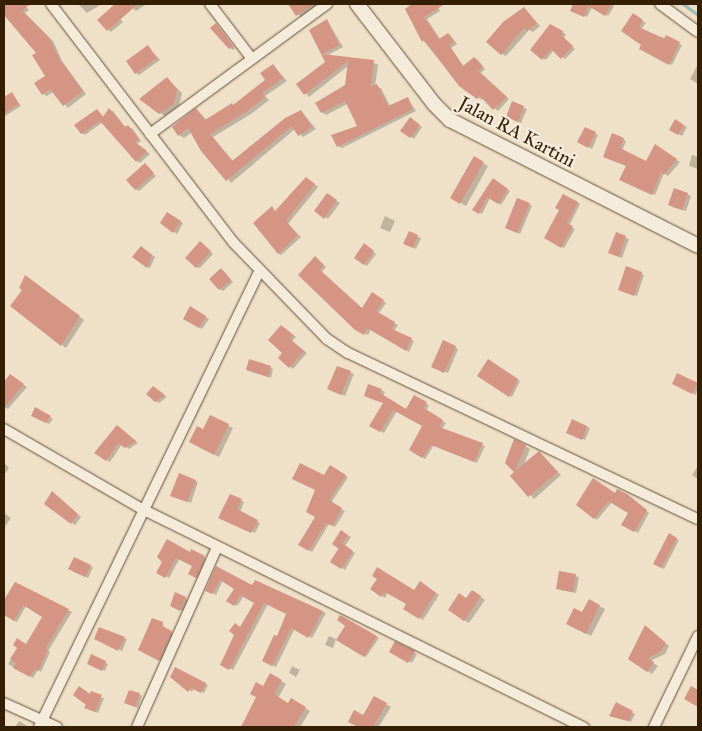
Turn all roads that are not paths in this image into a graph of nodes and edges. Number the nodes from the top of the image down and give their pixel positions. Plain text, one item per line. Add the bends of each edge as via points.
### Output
1 (51, 4) edge
2 (210, 4) edge
3 (327, 4) edge
4 (357, 4) edge
5 (660, 4) edge
6 (698, 32) edge
7 (252, 59) junction
8 (150, 134) junction
9 (698, 246) edge
10 (259, 272) junction
11 (4, 429) edge
12 (142, 509) junction
13 (698, 519) edge
14 (217, 547) junction
15 (698, 636) edge
16 (4, 703) edge
17 (40, 723) edge
18 (56, 727) edge
19 (137, 727) edge
20 (584, 727) edge
21 (654, 727) edge

1 - 8 street
2 - 7 street
3 - 7 street
4 - 9 main road, Jalan RA Kartini via 450,120
5 - 6 street
7 - 8 street
8 - 10 street
10 - 12 street
10 - 13 street via 307,322 348,353
11 - 12 street
12 - 14 street
12 - 17 street
14 - 19 street
14 - 20 street
15 - 21 street
16 - 17 street
17 - 18 street

